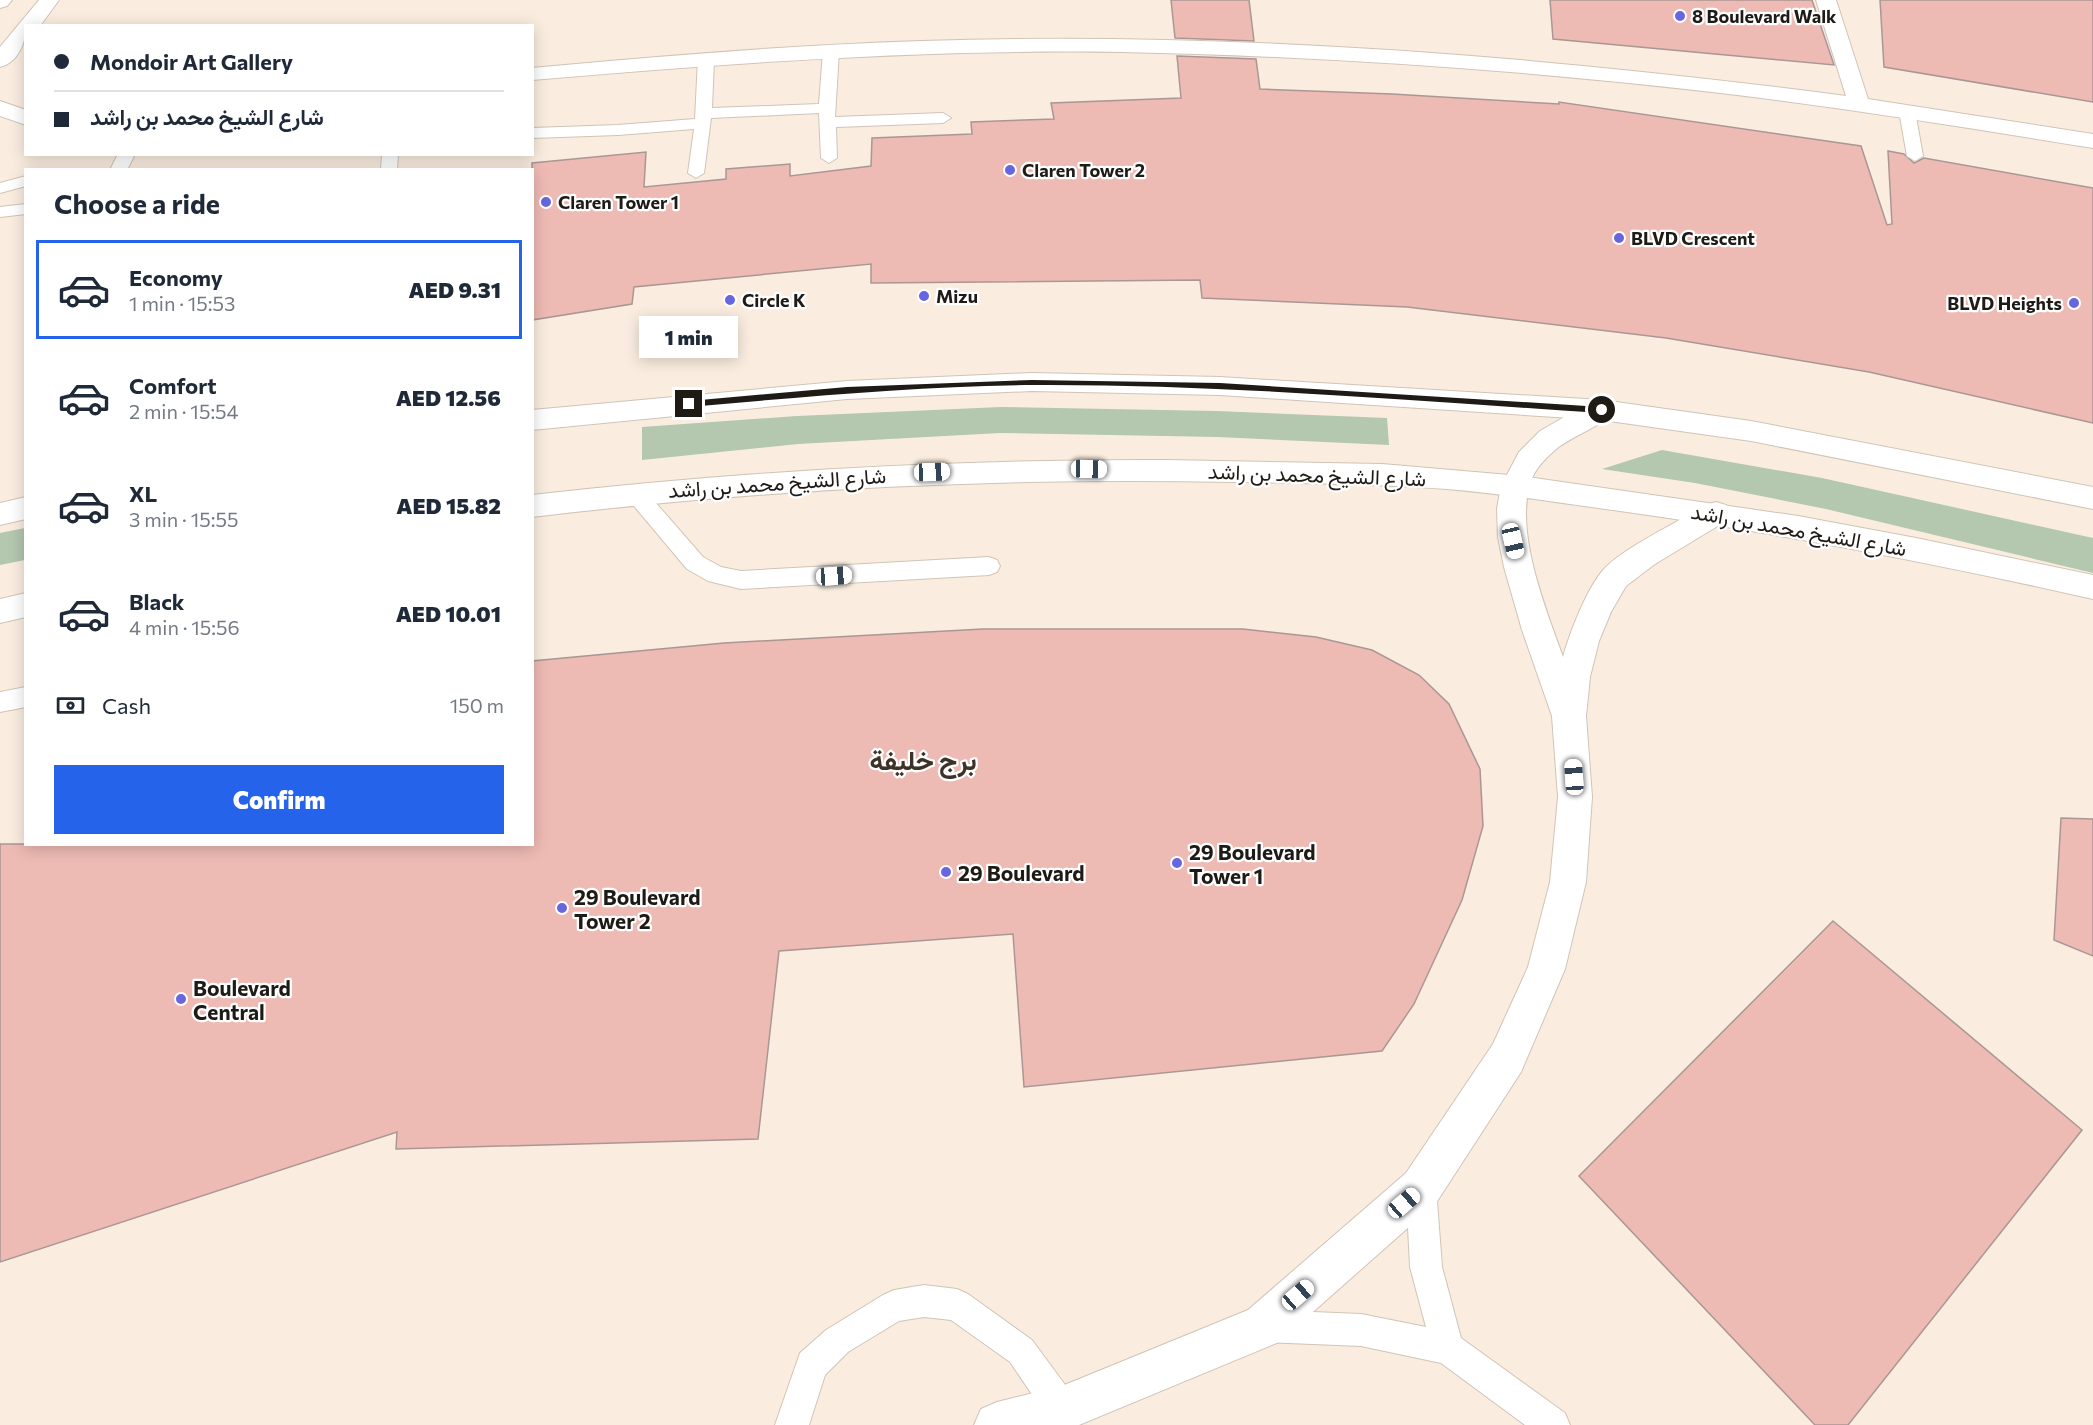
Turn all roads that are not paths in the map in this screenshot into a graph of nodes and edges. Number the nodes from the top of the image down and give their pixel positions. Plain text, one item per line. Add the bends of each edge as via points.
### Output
1 (49, 0) edge
2 (1826, 0) edge
3 (31, 24) edge
4 (24, 31) edge
5 (831, 51) junction
6 (706, 59) junction
7 (0, 61) edge
8 (534, 74) edge
9 (1859, 104) junction
10 (0, 108) edge
11 (1907, 111) junction
12 (827, 115) junction
13 (24, 117) edge
14 (703, 118) junction
15 (943, 118) dead end
16 (24, 128) edge
17 (0, 129) edge
18 (534, 133) edge
19 (2093, 141) edge
20 (1915, 156) dead end
21 (829, 158) dead end
22 (696, 173) dead end
23 (24, 182) edge
24 (0, 188) edge
25 (24, 209) edge
26 (0, 212) edge
27 (1602, 410) junction
28 (534, 420) edge
29 (1515, 485) junction
30 (635, 493) junction
31 (2093, 498) edge
32 (534, 506) edge
33 (24, 508) edge
34 (1716, 513) junction
35 (0, 514) edge
36 (989, 566) dead end
37 (2093, 587) edge
38 (24, 605) edge
39 (0, 611) edge
40 (24, 697) edge
41 (0, 702) edge
42 (1569, 716) junction
43 (1421, 1188) junction
44 (1263, 1326) junction
45 (1448, 1348) junction
46 (1067, 1417) edge
47 (792, 1425) edge
48 (997, 1425) edge
49 (1553, 1425) edge

1 - 3 street
2 - 9 street
4 - 7 street
5 - 6 street
5 - 9 street via 1048,46 1290,50 1511,63
5 - 12 lane
6 - 8 street
6 - 14 lane
9 - 11 street
10 - 13 street
11 - 19 street
11 - 20 lane
12 - 14 lane
12 - 15 lane
12 - 21 lane
14 - 18 lane via 618,130
14 - 22 lane
16 - 17 street
23 - 24 lane
25 - 26 lane
27 - 28 street via 1220,386 1032,382 847,390
27 - 29 street via 1548,440 1528,460
27 - 31 street via 1872,453
29 - 30 street, شارع الشيخ محمد بن راشد via 1422,476 1089,469 864,474
29 - 34 street, شارع الشيخ محمد بن راشد
29 - 42 street via 1511,512 1515,552
30 - 32 street, شارع الشيخ محمد بن راشد
30 - 36 lane via 695,563 716,575 741,580
33 - 35 street
34 - 37 street, شارع الشيخ محمد بن راشد
34 - 42 street via 1644,556 1616,578 1583,640
38 - 39 street
40 - 41 lane
42 - 43 street via 1575,797 1568,882 1546,969 1507,1058
43 - 44 street
43 - 45 lane via 1426,1267
44 - 45 lane via 1360,1330
44 - 46 street
45 - 49 lane
46 - 47 lane via 1021,1351 957,1305 924,1301 894,1306 837,1341 812,1365
46 - 48 street

